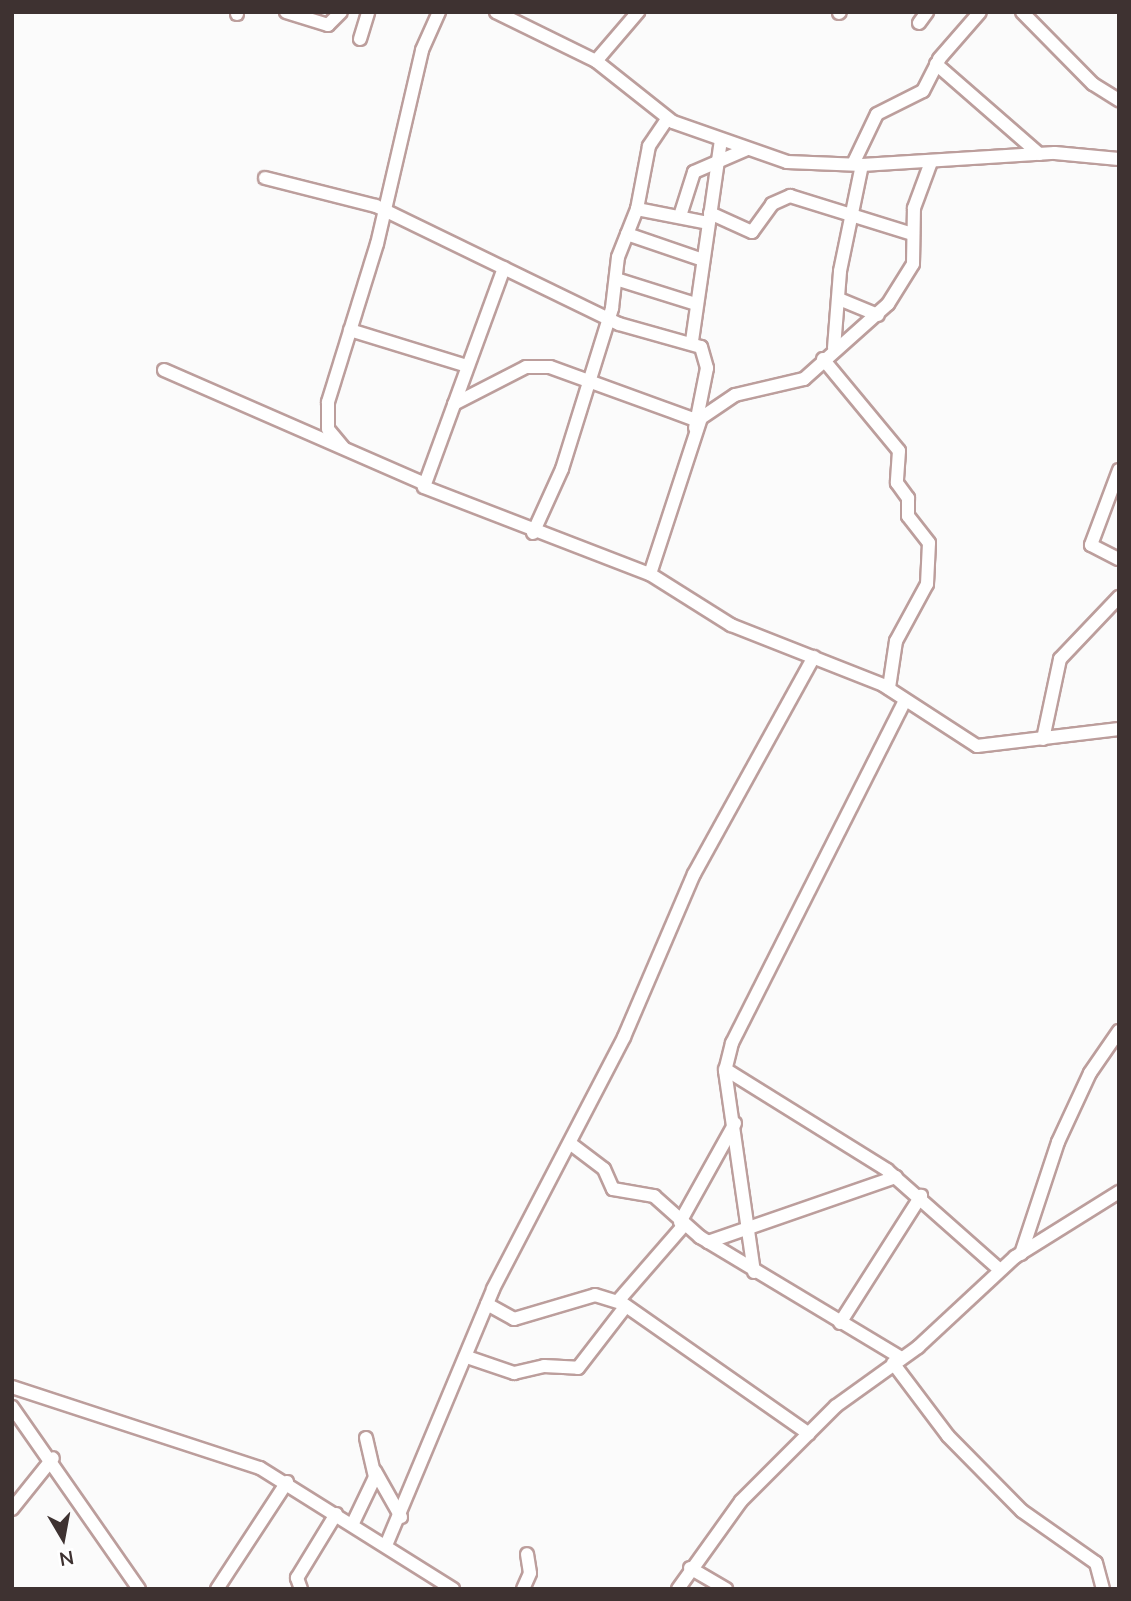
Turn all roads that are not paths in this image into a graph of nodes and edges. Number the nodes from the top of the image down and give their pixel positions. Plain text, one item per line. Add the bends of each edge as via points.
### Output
1 (286, 12) edge
2 (341, 12) edge
3 (369, 12) edge
4 (439, 12) edge
5 (496, 12) edge
6 (638, 12) edge
7 (979, 12) edge
8 (1022, 12) edge
9 (360, 39) dead end
10 (596, 61) junction
11 (936, 64) junction
12 (1119, 100) edge
13 (667, 119) junction
14 (721, 140) junction
15 (746, 150) junction
16 (1039, 154) junction
17 (718, 157) junction
18 (1119, 159) edge
19 (931, 162) junction
20 (910, 163) junction
21 (858, 165) junction
22 (265, 178) dead end
23 (922, 184) junction
24 (383, 209) junction
25 (637, 209) junction
26 (853, 214) junction
27 (680, 216) junction
28 (709, 218) junction
29 (628, 234) junction
30 (913, 234) junction
31 (706, 240) junction
32 (689, 255) junction
33 (703, 260) junction
34 (504, 268) junction
35 (616, 279) junction
36 (839, 299) junction
37 (696, 304) junction
38 (878, 315) junction
39 (609, 318) junction
40 (350, 330) junction
41 (692, 341) junction
42 (834, 348) junction
43 (823, 359) junction
44 (467, 366) junction
45 (164, 370) dead end
46 (588, 381) junction
47 (454, 404) junction
48 (696, 424) junction
49 (342, 447) junction
50 (1119, 470) edge
51 (425, 484) junction
52 (533, 533) junction
53 (1119, 559) edge
54 (650, 574) junction
55 (1119, 597) edge
56 (814, 657) junction
57 (889, 688) junction
58 (905, 701) junction
59 (1119, 729) edge
60 (1043, 738) junction
61 (1119, 1031) edge
62 (725, 1069) junction
63 (735, 1123) junction
64 (571, 1144) junction
65 (896, 1177) junction
66 (1119, 1192) edge
67 (921, 1196) junction
68 (682, 1223) junction
69 (746, 1227) junction
70 (708, 1242) junction
71 (1021, 1254) junction
72 (999, 1269) junction
73 (754, 1272) junction
74 (487, 1304) junction
75 (622, 1304) junction
76 (840, 1323) junction
77 (467, 1357) junction
78 (897, 1361) junction
79 (12, 1387) edge
80 (12, 1407) edge
81 (809, 1434) junction
82 (366, 1438) dead end
83 (53, 1458) junction
84 (375, 1471) junction
85 (287, 1482) junction
86 (12, 1509) edge
87 (337, 1514) junction
88 (401, 1517) junction
89 (353, 1523) junction
90 (387, 1543) junction
91 (527, 1554) dead end
92 (690, 1568) junction
93 (139, 1589) edge
94 (217, 1589) edge
95 (302, 1589) edge
96 (453, 1589) edge
97 (523, 1589) edge
98 (678, 1589) edge
99 (726, 1589) edge
100 (1103, 1589) edge

1 - 2 street via 328,25
3 - 9 street
4 - 24 street via 422,50
5 - 10 street
6 - 10 street
7 - 11 street
8 - 12 street via 1093,84
10 - 13 street
11 - 16 street
11 - 21 street via 923,92 877,114
13 - 14 street
13 - 25 street via 649,146
14 - 15 street
14 - 17 street
15 - 17 street
15 - 21 street via 787,162
16 - 18 street
16 - 19 street
17 - 27 street via 694,172
17 - 28 street
19 - 20 street
19 - 23 street
20 - 21 street
20 - 23 street
21 - 26 street
22 - 24 street
23 - 30 street
24 - 34 street
24 - 40 street
25 - 27 street
25 - 29 street
26 - 28 street via 785,196 749,232
26 - 30 street
26 - 36 street
27 - 28 street
28 - 31 street
29 - 32 street
29 - 35 street
30 - 38 street via 911,271
31 - 32 street
31 - 33 street
32 - 33 street
33 - 37 street
34 - 39 street
34 - 44 street
35 - 37 street
35 - 39 street
36 - 38 street
36 - 42 street
37 - 41 street
38 - 42 street
39 - 41 street
39 - 46 street
40 - 44 street
40 - 49 street via 326,417
41 - 48 street via 707,357
42 - 43 street
43 - 48 street via 787,387 735,395
43 - 57 street via 899,450 897,483 908,498 908,516 929,543 927,584 896,641
44 - 47 street
45 - 49 street
46 - 47 street via 550,367 527,367
46 - 48 street
46 - 52 street via 562,469
47 - 51 street
48 - 54 street
49 - 51 street
50 - 53 street via 1091,545
51 - 52 street
52 - 54 street
54 - 56 street via 732,625
55 - 60 street via 1060,659
56 - 57 street
56 - 64 street via 694,874
57 - 58 street
58 - 60 street via 976,746
58 - 62 street via 732,1043
59 - 60 street
61 - 71 street via 1090,1073 1058,1142
62 - 63 street
62 - 65 street
63 - 68 street
63 - 69 street
64 - 68 street via 604,1170 613,1189 654,1196
64 - 74 street
65 - 67 street
65 - 69 street via 845,1200
66 - 71 street
67 - 72 street
67 - 76 street
68 - 70 street
68 - 75 street
69 - 70 street
69 - 73 street
70 - 73 street
71 - 72 street
72 - 78 street
73 - 76 street
74 - 75 street via 514,1319 574,1298
74 - 77 street
75 - 77 street via 578,1368 544,1366 513,1373
75 - 81 street
76 - 78 street
77 - 88 street
78 - 81 street
78 - 100 street via 948,1436 1021,1511 1096,1563
79 - 85 street
80 - 83 street
81 - 92 street via 741,1501
82 - 84 street
83 - 86 street
83 - 93 street
84 - 88 street
84 - 89 street
85 - 87 street
85 - 94 street
87 - 89 street
87 - 95 street via 296,1577
88 - 90 street
89 - 90 street
90 - 96 street
91 - 97 street via 530,1573
92 - 98 street
92 - 99 street

